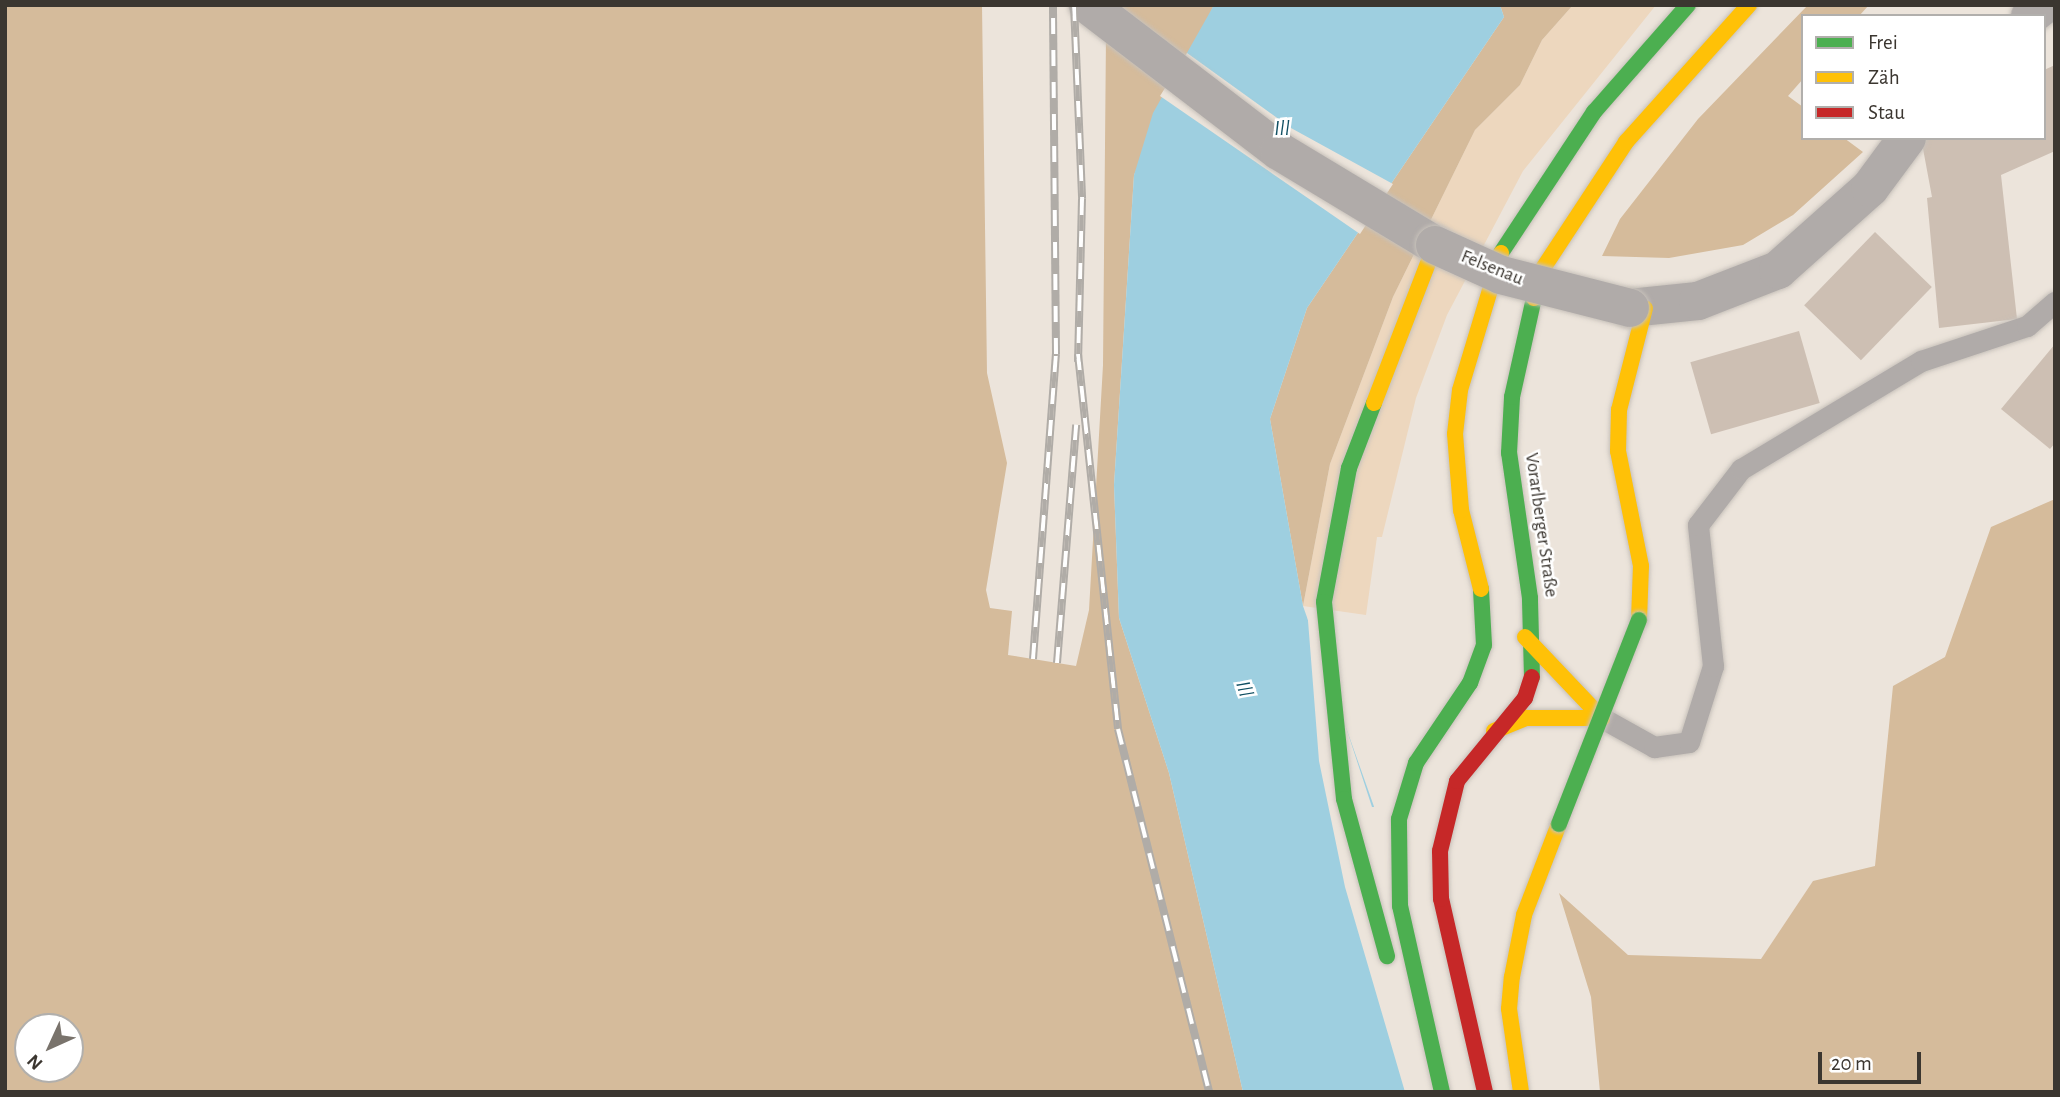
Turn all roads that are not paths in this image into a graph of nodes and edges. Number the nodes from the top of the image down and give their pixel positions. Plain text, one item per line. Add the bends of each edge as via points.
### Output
1 (1088, 5) edge
2 (1688, 5) edge
3 (1749, 5) edge
4 (1906, 140) edge
5 (1435, 245) junction
6 (2055, 302) edge
7 (1638, 308) junction
8 (1484, 601) junction
9 (1535, 644) junction
10 (1513, 657) dead end
11 (1491, 670) dead end
12 (1470, 683) junction
13 (1602, 718) junction
14 (1492, 732) junction
15 (1424, 1021) junction
16 (1442, 1092) edge
17 (1485, 1092) edge
18 (1521, 1092) edge

1 - 5 street, Felsenau via 1279,151
2 - 8 main road via 1544,181 1501,252 1474,327 1455,434 1464,533
3 - 9 main road, Vorarlberger Straße via 1626,142 1540,273 1512,397 1509,453
4 - 7 street, Felsenau via 1870,188 1778,270 1698,300
5 - 7 street, Felsenau, bridge via 1501,275
5 - 15 main road via 1349,468 1324,602 1344,799 1396,982
6 - 13 lane via 2027,326 1921,361 1741,469 1698,525 1713,666 1689,742 1654,747
7 - 18 main road, bridge via 1619,410 1618,451 1641,566 1639,620 1524,915 1509,1009
8 - 9 main road
8 - 12 main road via 1483,645
9 - 10 main road
9 - 13 main road
9 - 14 main road, Vorarlberger Straße via 1525,698
11 - 12 main road
12 - 15 main road via 1407,785 1399,818 1400,906
13 - 14 main road via 1527,718
14 - 17 main road, Vorarlberger Straße via 1457,781 1440,851 1441,899
15 - 16 main road

